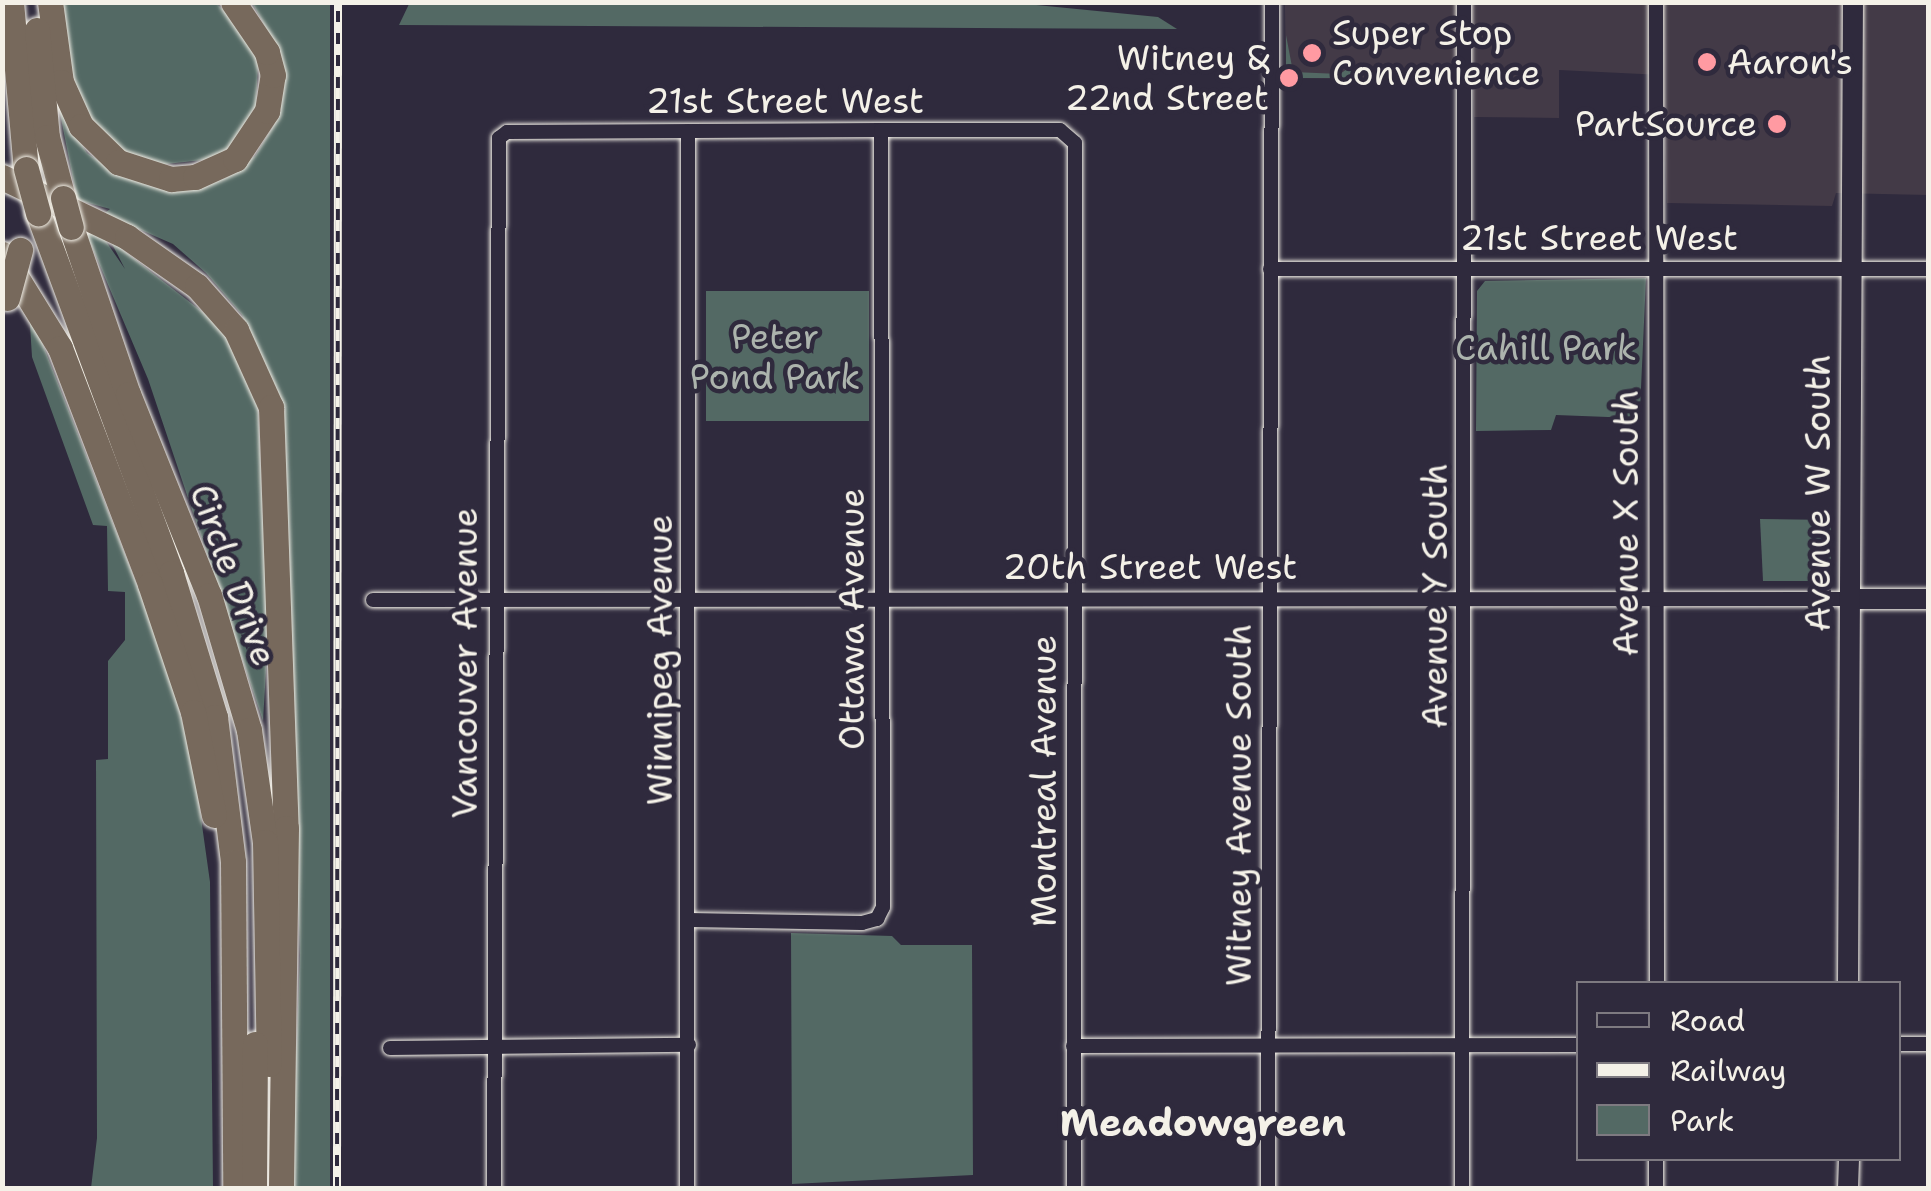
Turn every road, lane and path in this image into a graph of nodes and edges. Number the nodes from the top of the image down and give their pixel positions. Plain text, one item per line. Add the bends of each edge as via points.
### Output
1 (11, 2) edge
2 (38, 2) edge
3 (50, 2) edge
4 (233, 2) edge
5 (1272, 2) edge
6 (1464, 2) edge
7 (1656, 2) edge
8 (1852, 2) edge
9 (882, 130) junction
10 (688, 131) junction
11 (1072, 135) joint
12 (499, 138) joint
13 (16, 170) edge
14 (31, 210) junction
15 (12, 252) edge
16 (1463, 268) junction
17 (1657, 268) junction
18 (1928, 268) edge
19 (1270, 269) junction
20 (1852, 269) junction
21 (5, 301) edge
22 (1464, 598) junction
23 (1658, 598) junction
24 (1269, 599) junction
25 (1849, 599) junction
26 (1928, 599) edge
27 (373, 600) dead end
28 (1074, 600) junction
29 (881, 601) junction
30 (495, 602) junction
31 (691, 602) junction
32 (266, 858) junction
33 (689, 920) junction
34 (230, 923) junction
35 (1656, 981) edge
36 (1848, 981) edge
37 (1901, 1044) edge
38 (1928, 1044) edge
39 (494, 1045) junction
40 (689, 1045) junction
41 (1462, 1045) junction
42 (1576, 1045) edge
43 (1073, 1046) junction
44 (1268, 1046) junction
45 (390, 1048) dead end
46 (1656, 1161) edge
47 (1848, 1161) edge
48 (235, 1188) edge
49 (254, 1188) edge
50 (270, 1188) edge
51 (281, 1188) edge
52 (494, 1188) edge
53 (687, 1188) edge
54 (1074, 1188) edge
55 (1268, 1188) edge
56 (1462, 1188) edge
57 (1656, 1188) edge
58 (1848, 1188) edge

1 - 13 highway, Circle Drive
2 - 32 highway, Circle Drive, bridge via 43,108 63,198 223,638 254,755
3 - 4 highway via 61,82 81,126 129,168 182,179 214,171 244,151 271,100 273,75 263,40
5 - 19 street, Witney Avenue South
6 - 16 street, Avenue Y South
7 - 17 street, Avenue X South
8 - 20 main road, Avenue W South
9 - 10 street, 21st Street West
9 - 11 street, 21st Street West
9 - 29 street, Ottawa Avenue
10 - 12 street, 21st Street West via 507,132
10 - 31 street, Winnipeg Avenue
11 - 28 street, Montreal Avenue
12 - 30 street, Vancouver Avenue
13 - 14 highway, Circle Drive, bridge
13 - 51 highway via 198,286 236,330 271,406 286,828
14 - 15 highway
14 - 34 highway, Circle Drive via 205,677 231,821
15 - 21 highway, bridge
15 - 34 highway via 60,348 185,682
16 - 17 street, 21st Street West
16 - 19 street, 21st Street West
16 - 22 street, Avenue Y South
17 - 20 street, 21st Street West
17 - 23 street, Avenue X South
18 - 20 street, 21st Street West
19 - 24 street, Witney Avenue South
20 - 25 main road, Avenue W South
22 - 23 street, 20th Street West
22 - 24 street, 20th Street West
22 - 41 street, Avenue Y South
23 - 25 street, 20th Street West
23 - 35 street, Avenue X South
24 - 28 street, 20th Street West
24 - 44 street, Witney Avenue South
25 - 26 main road, 20th Street West
25 - 36 main road, Avenue W South
27 - 30 street, 20th Street West
28 - 29 street, 20th Street West
28 - 43 street, Montreal Avenue
29 - 31 street, 20th Street West
29 - 33 street, Ottawa Avenue via 883,906 877,918
30 - 31 street, 20th Street West
30 - 39 street, Vancouver Avenue
31 - 33 street, Winnipeg Avenue
32 - 49 highway
32 - 50 highway, Circle Drive
33 - 40 street, Winnipeg Avenue
34 - 48 highway, Circle Drive
37 - 38 street
39 - 40 street
39 - 45 street
39 - 52 street, Vancouver Avenue
40 - 53 street, Winnipeg Avenue
41 - 42 street
41 - 44 street
41 - 56 street, Avenue Y South
43 - 44 street
43 - 54 street, Montreal Avenue
44 - 55 street, Witney Avenue South
46 - 57 street
47 - 58 main road

